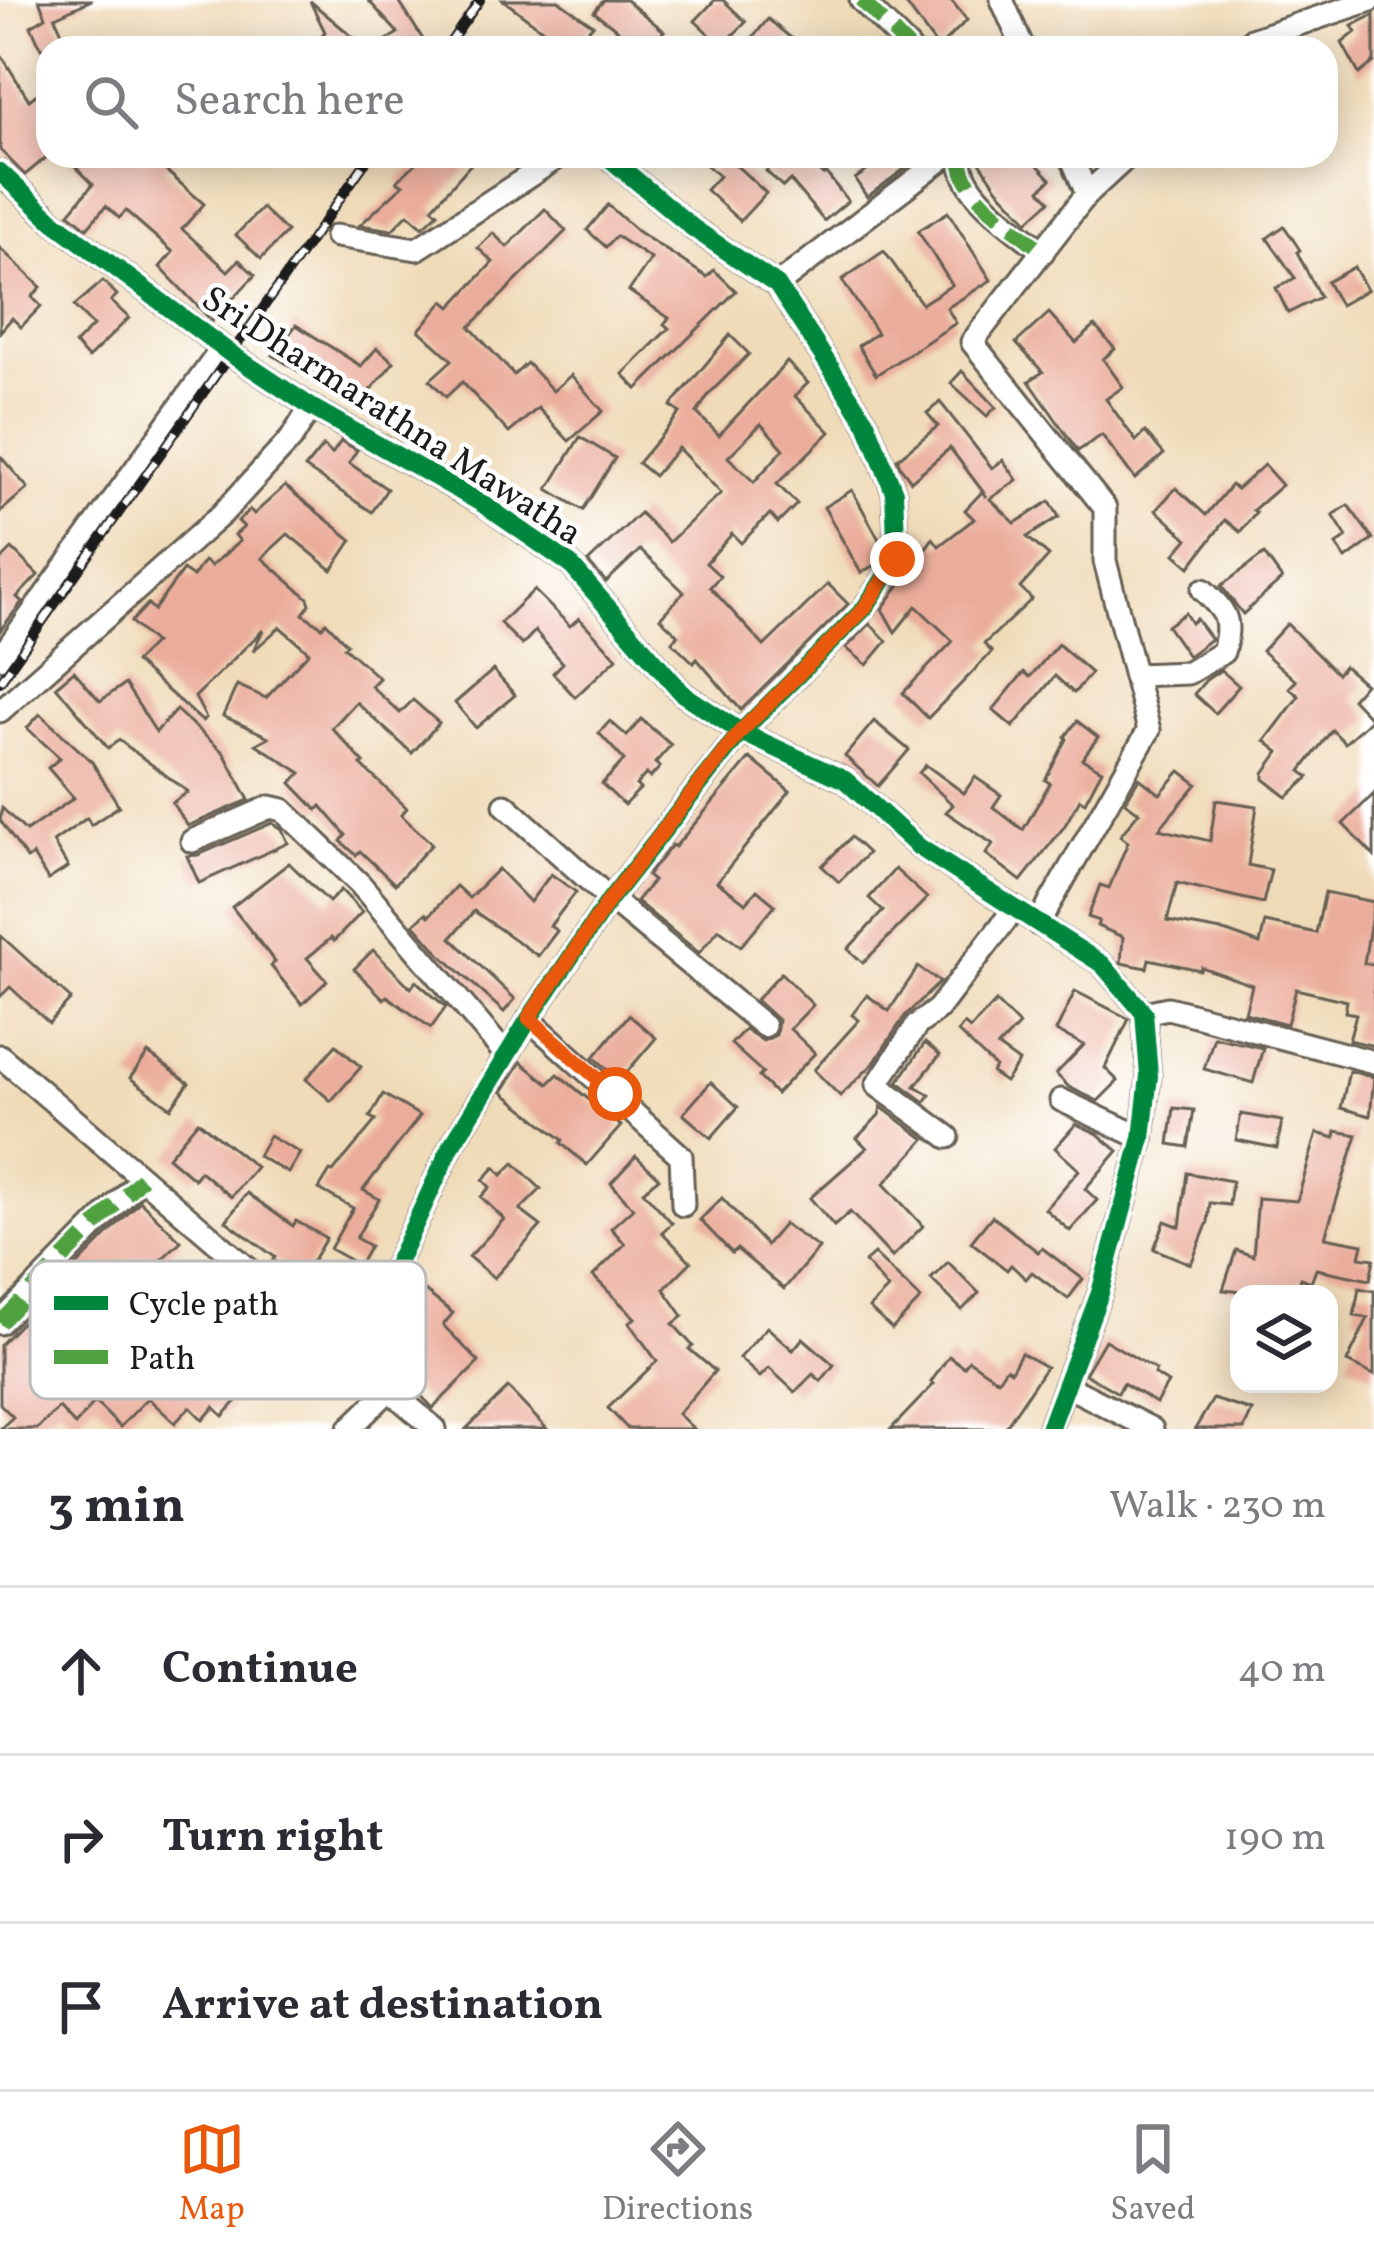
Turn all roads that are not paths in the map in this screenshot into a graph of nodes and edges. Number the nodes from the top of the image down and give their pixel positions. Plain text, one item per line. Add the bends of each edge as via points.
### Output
1 (861, 0) edge
2 (1002, 0) edge
3 (1371, 0) edge
4 (897, 36) edge
5 (1018, 36) edge
6 (1263, 36) edge
7 (542, 168) edge
8 (622, 168) edge
9 (930, 168) edge
10 (962, 168) edge
11 (1076, 168) edge
12 (1115, 168) edge
13 (0, 172) edge
14 (1088, 194) junction
15 (336, 236) dead end
16 (1043, 252) junction
17 (777, 286) junction
18 (222, 348) junction
19 (311, 407) junction
20 (1203, 590) dead end
21 (0, 658) edge
22 (1135, 675) junction
23 (0, 711) edge
24 (740, 732) junction
25 (505, 805) dead end
26 (192, 841) dead end
27 (610, 899) junction
28 (1014, 909) junction
29 (1038, 924) junction
30 (1144, 1013) junction
31 (529, 1018) junction
32 (764, 1026) dead end
33 (506, 1055) junction
34 (0, 1056) edge
35 (1374, 1062) edge
36 (1061, 1100) dead end
37 (948, 1137) dead end
38 (1142, 1138) junction
39 (142, 1178) junction
40 (682, 1205) dead end
41 (61, 1261) edge
42 (237, 1261) edge
43 (398, 1261) edge
44 (30, 1292) edge
45 (0, 1323) edge
46 (1067, 1386) junction
47 (380, 1399) edge
48 (398, 1399) edge
49 (349, 1429) edge
50 (435, 1429) edge
51 (1049, 1429) edge
52 (1152, 1429) edge

1 - 4 street
2 - 5 street
3 - 6 street
7 - 15 street via 417,249
8 - 17 street
9 - 17 street
10 - 16 street via 973,191
11 - 14 street
12 - 14 street
13 - 18 street, Sri Dharmarathna Mawatha
14 - 16 street
16 - 22 street via 972,342 1105,508 1105,561
17 - 24 street via 867,424 894,492 897,559 864,609
18 - 19 street, Sri Dharmarathna Mawatha
18 - 21 street
19 - 23 street via 222,514
19 - 24 street, Sri Dharmarathna Mawatha via 483,504 570,564 683,694
20 - 22 street via 1225,611 1223,652 1188,673
22 - 29 street via 1149,730
24 - 27 street
24 - 28 street, Sri Dharmarathna Mawatha via 845,780 919,847
25 - 27 street
26 - 33 street via 270,807 283,809 361,884
27 - 31 street
27 - 32 street
28 - 29 street, Sri Dharmarathna Mawatha
28 - 37 street via 877,1085
29 - 30 street, Sri Dharmarathna Mawatha via 1102,964
30 - 35 street via 1168,1008
30 - 38 street via 1149,1076
31 - 33 street
31 - 40 street via 681,1156
33 - 43 street via 451,1147
34 - 39 street
36 - 38 street
38 - 46 street
39 - 41 street
39 - 42 street
44 - 45 street
46 - 51 street
46 - 52 street
47 - 49 street
48 - 50 street

